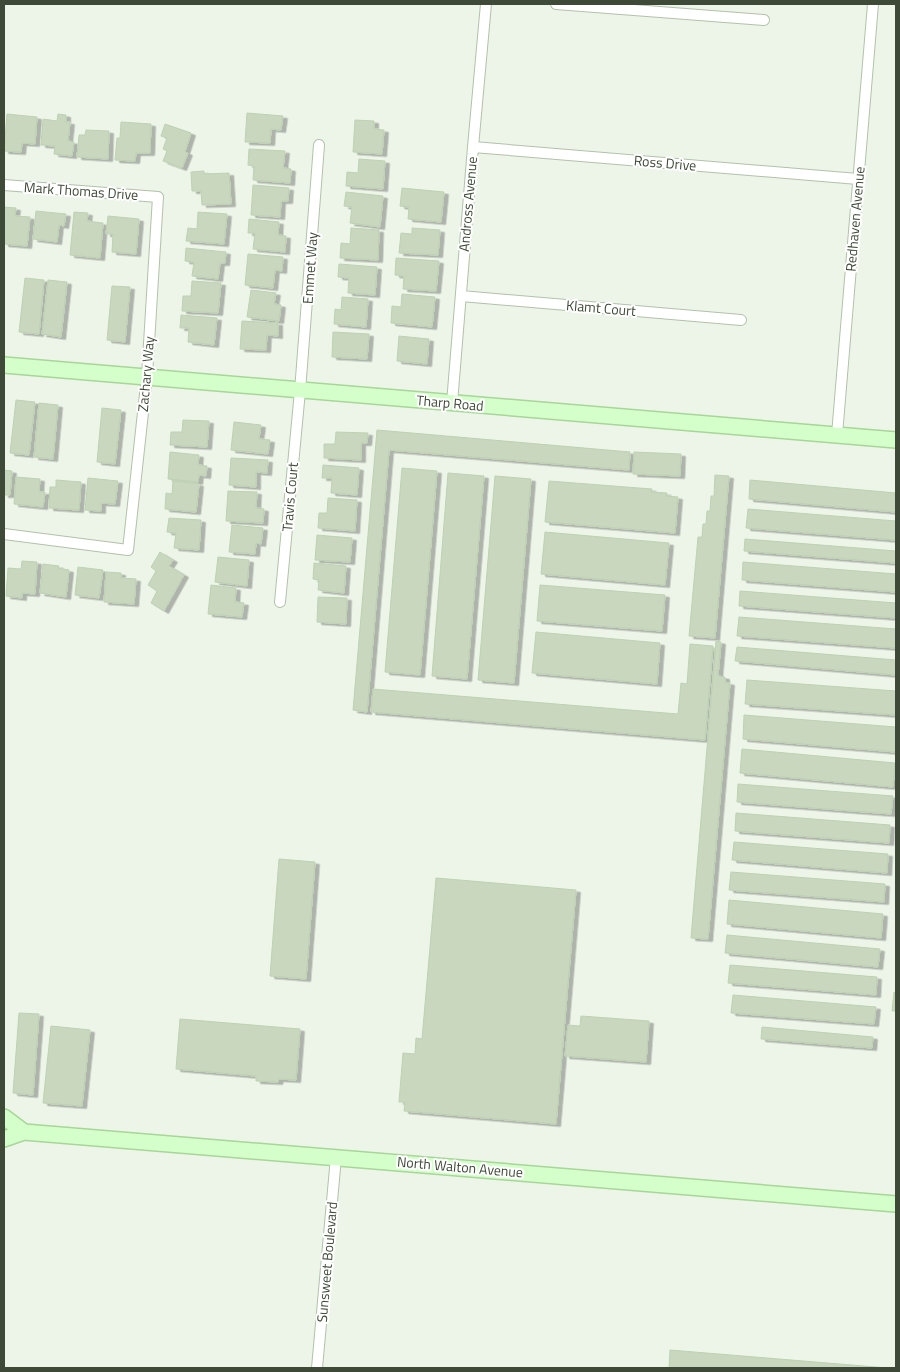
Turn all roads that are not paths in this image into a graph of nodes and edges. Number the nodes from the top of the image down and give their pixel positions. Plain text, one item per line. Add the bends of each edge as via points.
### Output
1 (486, 4) edge
2 (556, 4) edge
3 (874, 4) edge
4 (764, 20) dead end
5 (319, 144) dead end
6 (473, 147) junction
7 (858, 179) junction
8 (4, 185) edge
9 (158, 197) joint
10 (461, 296) junction
11 (741, 320) dead end
12 (4, 365) edge
13 (147, 376) junction
14 (300, 391) junction
15 (452, 404) junction
16 (837, 435) junction
17 (896, 440) edge
18 (4, 534) edge
19 (280, 602) dead end
20 (4, 1118) edge
21 (24, 1132) junction
22 (4, 1139) edge
23 (336, 1157) junction
24 (896, 1204) edge
25 (317, 1368) edge

1 - 6 street, Andross Avenue
2 - 4 street
3 - 7 street, Redhaven Avenue
5 - 14 street, Emmet Way
6 - 7 street, Ross Drive
6 - 10 street, Andross Avenue
7 - 16 street, Redhaven Avenue
8 - 9 street, Mark Thomas Drive
9 - 13 street, Zachary Way
10 - 11 street, Klamt Court
10 - 15 street, Andross Avenue
12 - 13 main road, Tharp Road
13 - 14 main road, Tharp Road
13 - 18 street, Zachary Way via 128,550
14 - 15 main road, Tharp Road
14 - 19 street, Travis Court
15 - 16 main road, Tharp Road
16 - 17 main road, Tharp Road
20 - 21 main road
21 - 22 main road, North Walton Avenue
21 - 23 main road, North Walton Avenue
23 - 24 main road, North Walton Avenue
23 - 25 street, Sunsweet Boulevard

